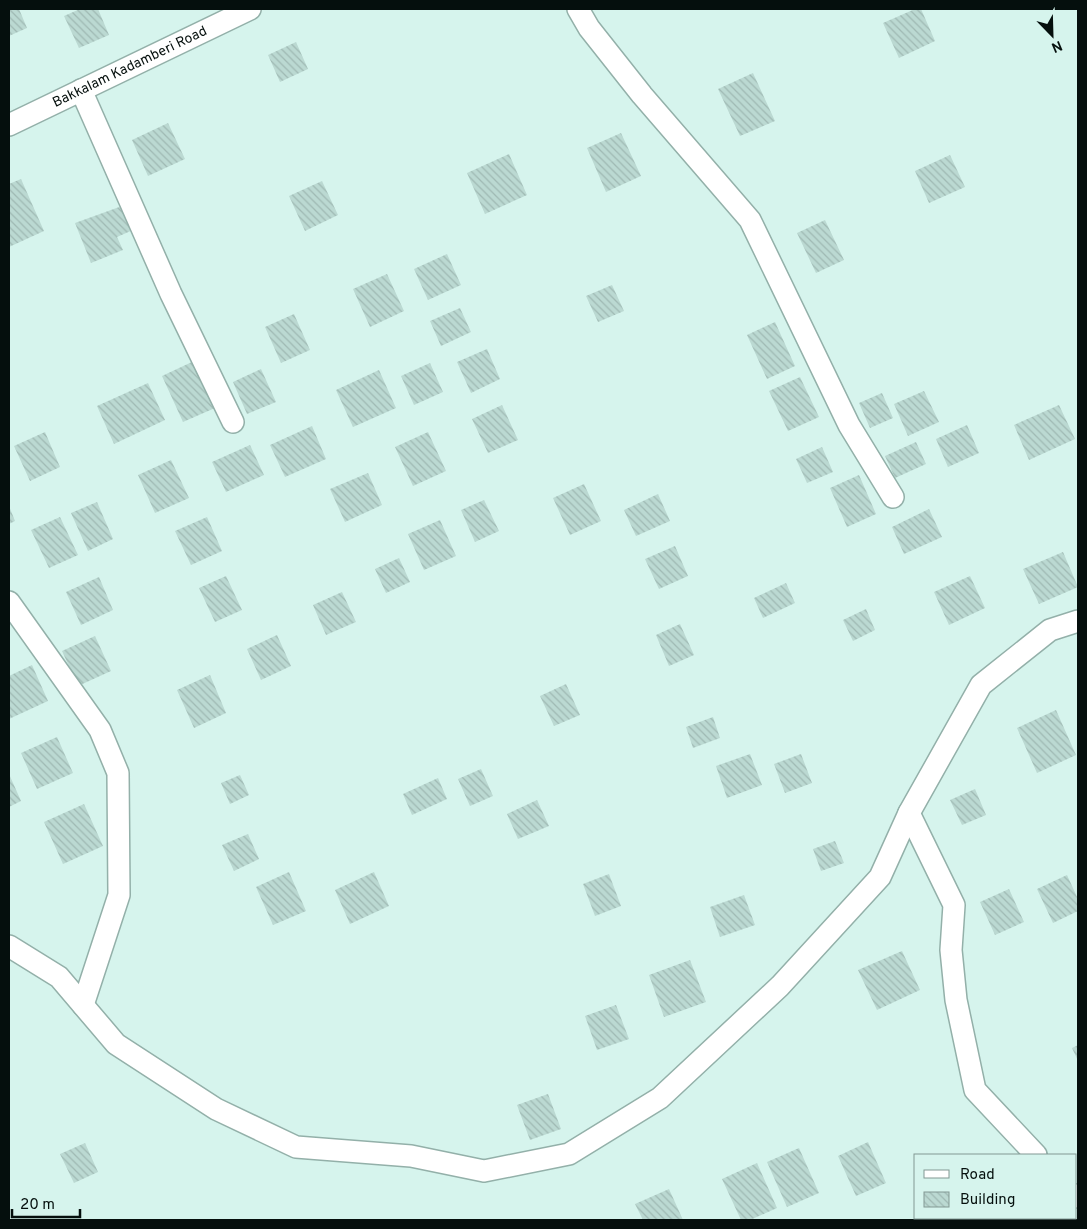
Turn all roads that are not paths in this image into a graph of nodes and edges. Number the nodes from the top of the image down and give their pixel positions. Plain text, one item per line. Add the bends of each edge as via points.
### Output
1 (250, 9) edge
2 (578, 9) edge
3 (81, 90) junction
4 (9, 125) edge
5 (233, 422) dead end
6 (893, 497) dead end
7 (9, 602) edge
8 (1078, 621) edge
9 (909, 813) junction
10 (9, 946) edge
11 (83, 1005) junction
12 (1035, 1154) edge

1 - 3 street, Bakkalam Kadamberi Road
2 - 6 street via 589,28 642,95 750,220 849,425
3 - 4 street, Bakkalam Kadamberi Road
3 - 5 street via 171,294
7 - 11 street via 100,730 118,773 119,895
8 - 9 street via 1050,630 981,685
9 - 11 street via 880,877 780,986 660,1098 569,1154 484,1171 411,1156 296,1147 216,1109 116,1044
9 - 12 street via 954,905 951,950 956,1000 975,1090
10 - 11 street via 59,977

